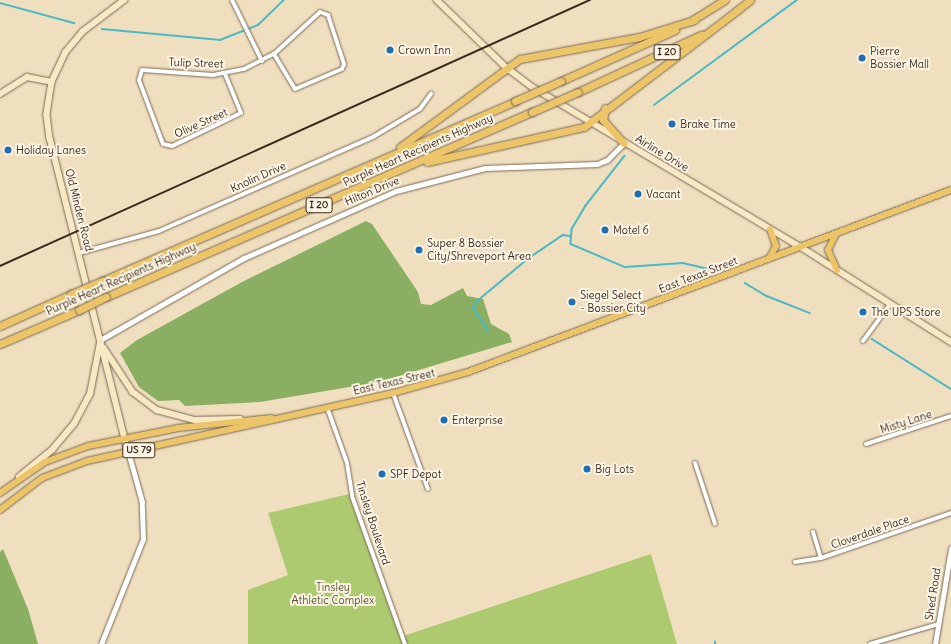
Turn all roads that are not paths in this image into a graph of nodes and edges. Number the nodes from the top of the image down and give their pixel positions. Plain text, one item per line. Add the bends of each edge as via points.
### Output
1 (125, 0) edge
2 (232, 0) edge
3 (437, 0) edge
4 (725, 0) edge
5 (750, 0) edge
6 (740, 8) junction
7 (694, 20) junction
8 (274, 54) junction
9 (262, 61) junction
10 (507, 68) junction
11 (225, 74) junction
12 (52, 82) junction
13 (0, 94) edge
14 (431, 94) dead end
15 (612, 102) junction
16 (588, 122) junction
17 (624, 143) junction
18 (166, 146) joint
19 (350, 172) junction
20 (391, 174) junction
21 (951, 190) edge
22 (770, 229) junction
23 (836, 234) junction
24 (801, 247) junction
25 (79, 253) junction
26 (768, 259) junction
27 (837, 270) junction
28 (891, 304) junction
29 (0, 326) edge
30 (100, 340) junction
31 (863, 341) dead end
32 (951, 342) edge
33 (0, 344) edge
34 (393, 393) junction
35 (327, 407) junction
36 (288, 416) junction
37 (951, 416) edge
38 (264, 419) junction
39 (125, 438) junction
40 (866, 444) dead end
41 (128, 452) junction
42 (695, 464) dead end
43 (12, 483) junction
44 (428, 489) dead end
45 (0, 493) edge
46 (0, 510) edge
47 (951, 514) edge
48 (715, 524) dead end
49 (813, 532) dead end
50 (951, 548) edge
51 (821, 558) junction
52 (795, 562) dead end
53 (939, 624) junction
54 (101, 644) edge
55 (405, 644) edge
56 (870, 644) edge
57 (935, 644) edge

1 - 12 main road, Old Minden Road via 73,42
2 - 9 street
3 - 10 main road, Airline Drive
4 - 7 highway, Purple Heart Recipients Highway / I 20
5 - 6 highway, Purple Heart Recipients Highway / I 20
6 - 15 highway via 713,32
6 - 20 highway, Purple Heart Recipients Highway / I 20, bridge via 680,46
7 - 10 highway via 639,37 522,58
7 - 19 highway, Purple Heart Recipients Highway / I 20, bridge via 561,81
8 - 8 street, Tulip Street via 295,89 344,67 326,13 314,14
8 - 9 street, Tulip Street
9 - 11 street, Tulip Street
10 - 16 main road, Airline Drive
10 - 19 highway via 404,144
11 - 18 street, Olive Street via 242,111 237,116
11 - 18 street, Tulip Street via 141,71 139,80
12 - 13 main road via 27,77
12 - 25 main road, Old Minden Road via 48,104 49,133
14 - 25 street, Knolin Drive via 420,109 383,133 159,231
15 - 16 highway
15 - 17 highway via 602,117
16 - 17 main road, Airline Drive
16 - 20 highway via 580,128 441,158
17 - 22 main road, Airline Drive
17 - 30 street, Hilton Drive via 607,160 597,164 485,168 396,191 244,258
19 - 29 highway, Purple Heart Recipients Highway / I 20, bridge
20 - 33 highway, Purple Heart Recipients Highway / I 20, bridge
21 - 23 main road, East Texas Street / US 79
22 - 24 main road, Airline Drive
22 - 26 main road via 776,246
23 - 24 main road, East Texas Street / US 79
23 - 27 main road via 828,250
24 - 26 main road, East Texas Street / US 79
24 - 27 main road, Airline Drive
25 - 30 main road, Old Minden Road
26 - 34 main road, East Texas Street / US 79 via 493,364
27 - 28 main road, Airline Drive
28 - 31 street
28 - 32 main road, Airline Drive
30 - 38 main road via 126,384 157,410 195,420
30 - 39 main road, Old Minden Road
30 - 43 main road via 90,394 74,424 52,450
34 - 35 main road, East Texas Street / US 79
34 - 44 street
35 - 36 main road, East Texas Street / US 79
35 - 55 street, Tinsley Boulevard via 347,463 353,499
36 - 38 main road, East Texas Street / US 79
36 - 41 main road, East Texas Street / US 79
37 - 40 street, Misty Lane
38 - 39 main road, East Texas Street / US 79 via 178,428
39 - 41 main road, Old Minden Road
39 - 43 main road, East Texas Street / US 79 via 59,455
41 - 46 main road, East Texas Street / US 79 via 51,474
41 - 54 street via 142,502 143,539
42 - 48 street
43 - 45 main road, East Texas Street / US 79
47 - 51 street, Cloverdale Place
49 - 51 street
50 - 53 street, Shed Road
51 - 52 street, Cloverdale Place
53 - 56 street
53 - 57 street, Shed Road

